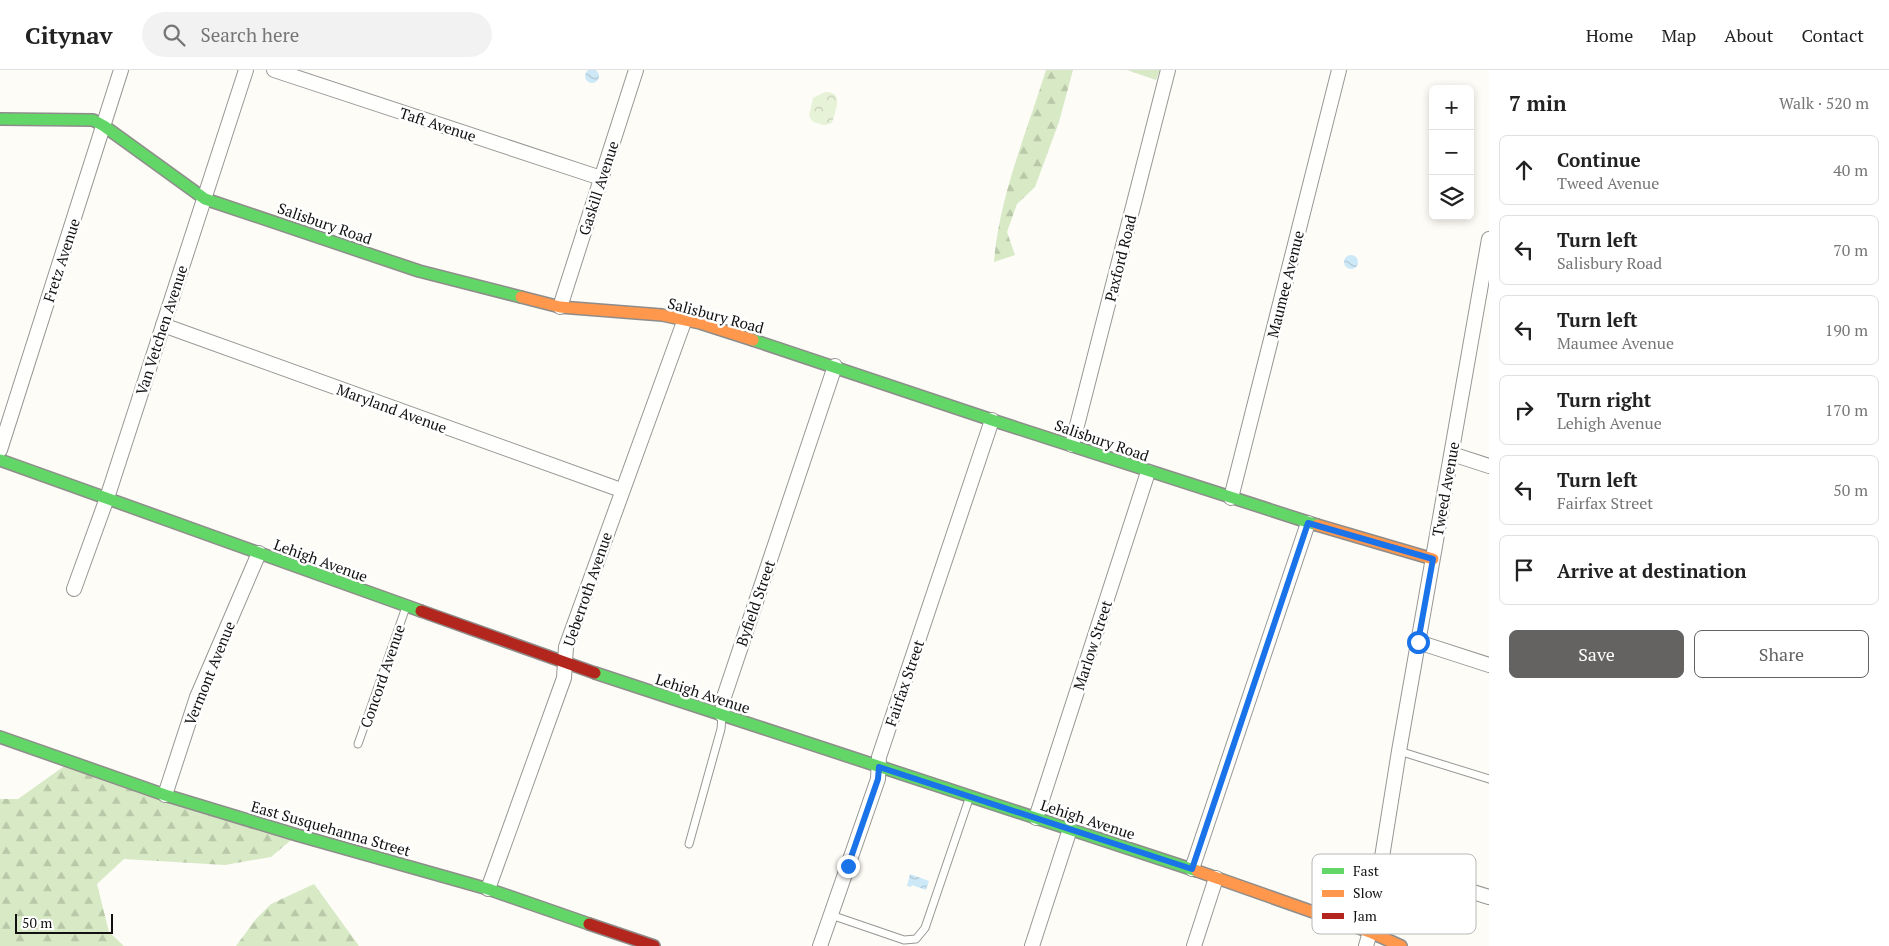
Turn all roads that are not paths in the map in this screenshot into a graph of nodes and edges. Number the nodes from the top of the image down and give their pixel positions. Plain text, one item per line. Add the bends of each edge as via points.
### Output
1 (122, 70) edge
2 (246, 70) edge
3 (274, 70) edge
4 (636, 70) edge
5 (1168, 70) edge
6 (1339, 70) edge
7 (0, 119) edge
8 (104, 126) junction
9 (601, 178) junction
10 (205, 199) junction
11 (1489, 239) edge
12 (1487, 265) edge
13 (560, 307) junction
14 (685, 319) junction
15 (163, 325) junction
16 (834, 366) junction
17 (992, 420) junction
18 (1072, 445) junction
19 (0, 450) edge
20 (1452, 454) junction
21 (0, 460) edge
22 (1489, 466) edge
23 (1148, 472) junction
24 (622, 490) junction
25 (107, 498) junction
26 (1231, 498) junction
27 (1308, 523) junction
28 (259, 553) junction
29 (1433, 559) junction
30 (74, 589) dead end
31 (406, 607) junction
32 (1418, 642) junction
33 (566, 663) junction
34 (1489, 665) edge
35 (722, 715) junction
36 (0, 737) edge
37 (358, 744) dead end
38 (1399, 751) junction
39 (879, 767) junction
40 (1489, 779) edge
41 (165, 795) junction
42 (970, 796) junction
43 (1036, 818) junction
44 (1070, 829) junction
45 (689, 844) dead end
46 (1381, 854) edge
47 (1192, 869) junction
48 (1216, 878) junction
49 (488, 889) junction
50 (1476, 893) edge
51 (1489, 897) edge
52 (1312, 912) edge
53 (831, 915) junction
54 (1374, 934) edge
55 (652, 946) edge
56 (820, 946) edge
57 (1032, 946) edge
58 (1194, 946) edge
59 (1400, 946) edge

1 - 8 street, Fretz Avenue
2 - 10 street, Van Vetchen Avenue
3 - 9 street, Taft Avenue
4 - 9 street, Gaskill Avenue
5 - 18 street, Paxford Road
6 - 26 street, Maumee Avenue
7 - 8 street, Salisbury Road via 93,120
8 - 10 street, Salisbury Road
8 - 19 street, Fretz Avenue
9 - 13 street, Gaskill Avenue
10 - 13 street, Salisbury Road via 419,271
10 - 15 street, Van Vetchen Avenue
11 - 12 street, Tweed Avenue
12 - 20 street, Tweed Avenue
13 - 14 street, Salisbury Road
14 - 16 street, Salisbury Road
14 - 24 street, Ueberroth Avenue
15 - 24 street, Maryland Avenue
15 - 25 street, Van Vetchen Avenue
16 - 17 street, Salisbury Road
16 - 35 street, Byfield Street via 724,697
17 - 18 street, Salisbury Road
17 - 39 street, Fairfax Street via 879,757
18 - 23 street, Salisbury Road
20 - 22 street
20 - 29 street, Tweed Avenue
21 - 25 street, Lehigh Avenue
23 - 26 street, Salisbury Road
23 - 43 street, Marlow Street
24 - 33 street, Ueberroth Avenue via 566,647
25 - 28 street, Lehigh Avenue
25 - 30 street, Van Vetchen Avenue
26 - 27 street, Salisbury Road
27 - 29 street, Salisbury Road
27 - 47 street
28 - 31 street, Lehigh Avenue
28 - 41 street, Vermont Avenue via 197,697
29 - 32 street, Tweed Avenue
31 - 33 street, Lehigh Avenue
31 - 37 lane, Concord Avenue
32 - 34 street
32 - 38 street, Tweed Avenue
33 - 35 street, Lehigh Avenue
33 - 49 street, Ueberroth Avenue via 564,678
35 - 39 street, Lehigh Avenue
35 - 45 lane, Byfield Street via 721,729
36 - 41 street, East Susquehanna Street
38 - 40 lane
38 - 46 street, Tweed Avenue
39 - 42 street, Lehigh Avenue
39 - 53 street, Fairfax Street via 878,779
41 - 49 street, East Susquehanna Street
42 - 43 street, Lehigh Avenue
42 - 53 lane via 924,928 916,939 904,940
43 - 44 street, Lehigh Avenue
44 - 47 street, Lehigh Avenue
44 - 57 street
47 - 48 street, Lehigh Avenue
48 - 52 street, Lehigh Avenue
48 - 58 street
49 - 55 street, East Susquehanna Street
50 - 51 street
53 - 56 street, Fairfax Street
54 - 59 street, Lehigh Avenue

